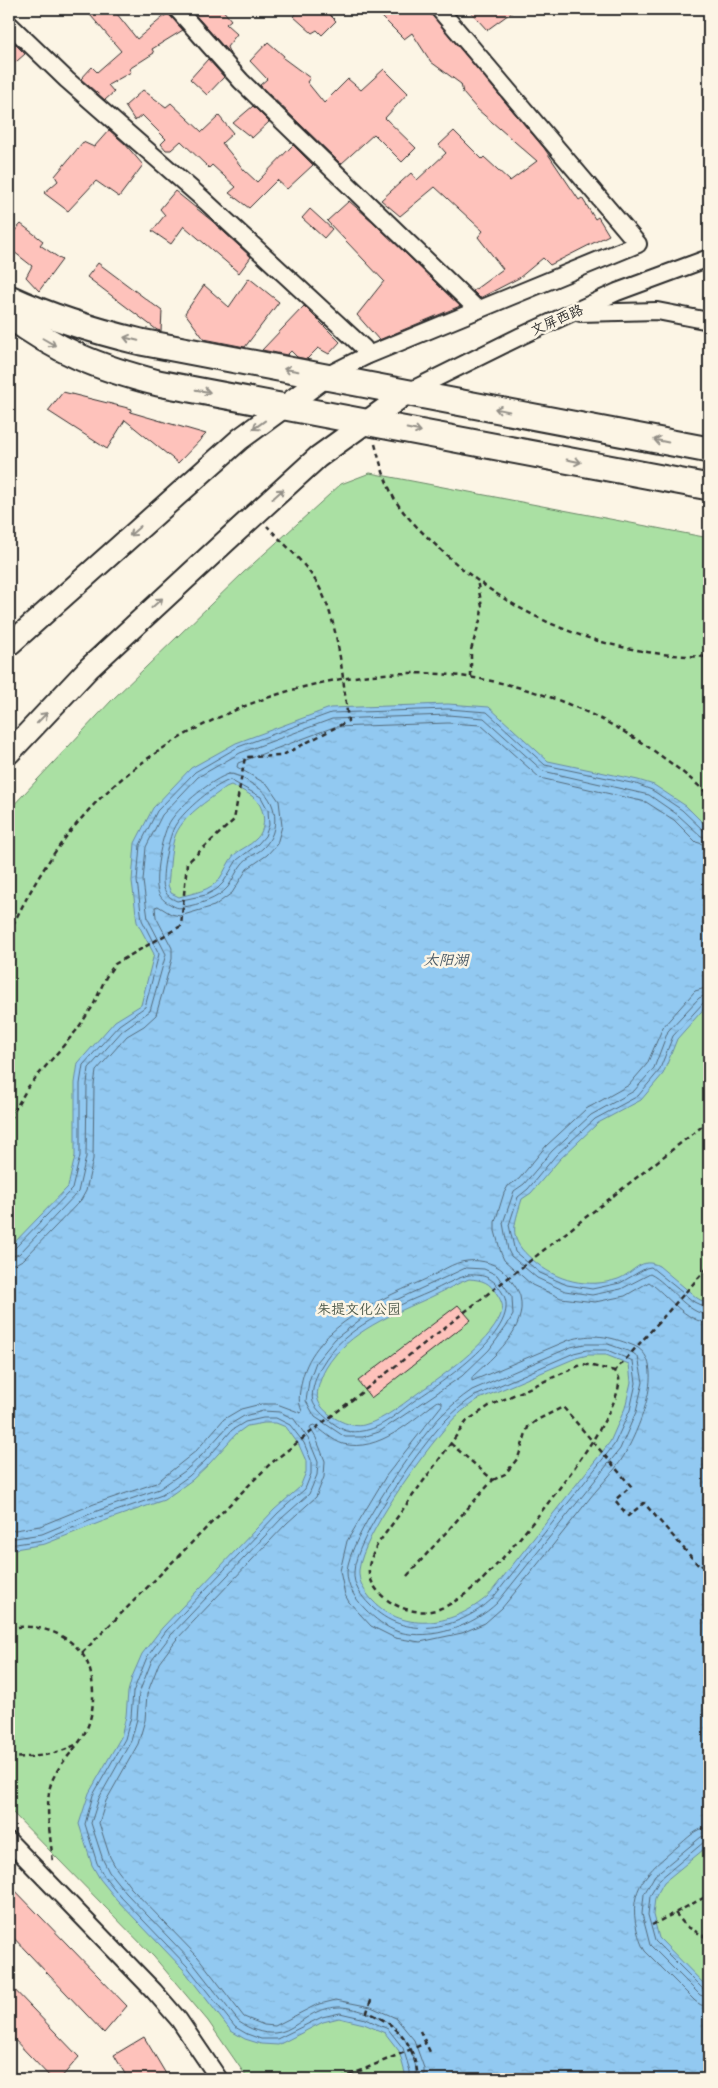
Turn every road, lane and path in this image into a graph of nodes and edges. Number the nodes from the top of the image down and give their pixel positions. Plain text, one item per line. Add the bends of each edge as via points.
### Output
1 (177, 9) edge
2 (439, 9) edge
3 (9, 24) edge
4 (709, 258) edge
5 (9, 298) edge
6 (478, 310) junction
7 (574, 313) junction
8 (9, 315) edge
9 (709, 320) edge
10 (366, 356) junction
11 (326, 376) junction
12 (408, 392) junction
13 (285, 406) junction
14 (368, 421) junction
15 (709, 450) edge
16 (709, 487) edge
17 (255, 515) junction
18 (476, 580) junction
19 (9, 645) edge
20 (709, 657) edge
21 (471, 677) junction
22 (343, 679) junction
23 (9, 753) edge
24 (709, 795) edge
25 (9, 933) edge
26 (10, 1114) edge
27 (9, 1120) edge
28 (709, 1122) edge
29 (709, 1266) edge
30 (615, 1371) junction
31 (593, 1440) junction
32 (450, 1443) junction
33 (493, 1480) junction
34 (709, 1559) edge
35 (407, 1576) dead end
36 (9, 1628) edge
37 (82, 1653) junction
38 (78, 1744) junction
39 (9, 1758) edge
40 (9, 1841) edge
41 (56, 1890) junction
42 (709, 1895) edge
43 (676, 1913) junction
44 (652, 1925) dead end
45 (709, 1939) edge
46 (371, 2000) dead end
47 (420, 2031) dead end
48 (426, 2043) junction
49 (411, 2050) junction
50 (430, 2054) dead end
51 (219, 2079) edge
52 (341, 2079) edge
53 (418, 2079) edge

1 - 6 street via 241,81
2 - 6 street via 638,244
3 - 10 street via 364,348
4 - 7 street, 文屏西路 via 617,292
11 -> 5 highway via 103,333 52,317
6 - 10 street
7 - 9 street via 657,311
7 - 12 street, 文屏西路
8 -> 13 highway via 48,342 96,364 158,383
10 - 11 street
11 - 12 highway
11 - 13 main road
12 - 14 main road
15 -> 12 highway
13 - 14 highway
13 -> 19 main road via 240,439
14 -> 16 highway
17 -> 14 main road via 318,458
14 - 18 path via 382,472 395,499 424,534
17 - 22 path via 314,577 332,621
23 -> 17 main road via 89,668
18 - 20 path via 525,611 599,641 676,656
18 - 21 path via 482,612 471,650
21 - 22 path via 400,672
21 - 24 path via 532,691 584,711 646,747
22 - 25 path via 243,707 192,731 144,761 100,798 62,842 45,866
22 - 26 path via 348,721 280,756 245,757 234,820 187,863 181,926 115,964 94,1006 76,1032 28,1087
26 - 27 path
28 - 37 path via 272,1462
29 - 30 path
30 - 31 path via 619,1378 617,1390
30 - 32 path via 583,1364 489,1406 467,1421
31 - 32 path via 527,1530 480,1582 438,1610 413,1611 395,1605 379,1592 370,1578 369,1564 377,1545
31 - 33 path via 562,1407 528,1427 518,1458 505,1474
31 - 34 path via 631,1486 615,1500 628,1516 644,1503 700,1567
32 - 33 path
33 - 35 path
36 - 37 path via 46,1630 69,1641
37 - 38 path via 91,1672 94,1700 90,1720
38 - 39 path via 36,1758
38 - 41 path via 59,1767 50,1789
40 - 41 street
41 - 51 street via 154,1991 179,2020
42 - 43 path
43 - 44 path
43 - 45 path via 686,1926
46 - 49 path via 367,2012 394,2026
47 - 48 path
48 - 49 path
48 - 50 path
49 - 52 path
49 - 53 path via 417,2063

